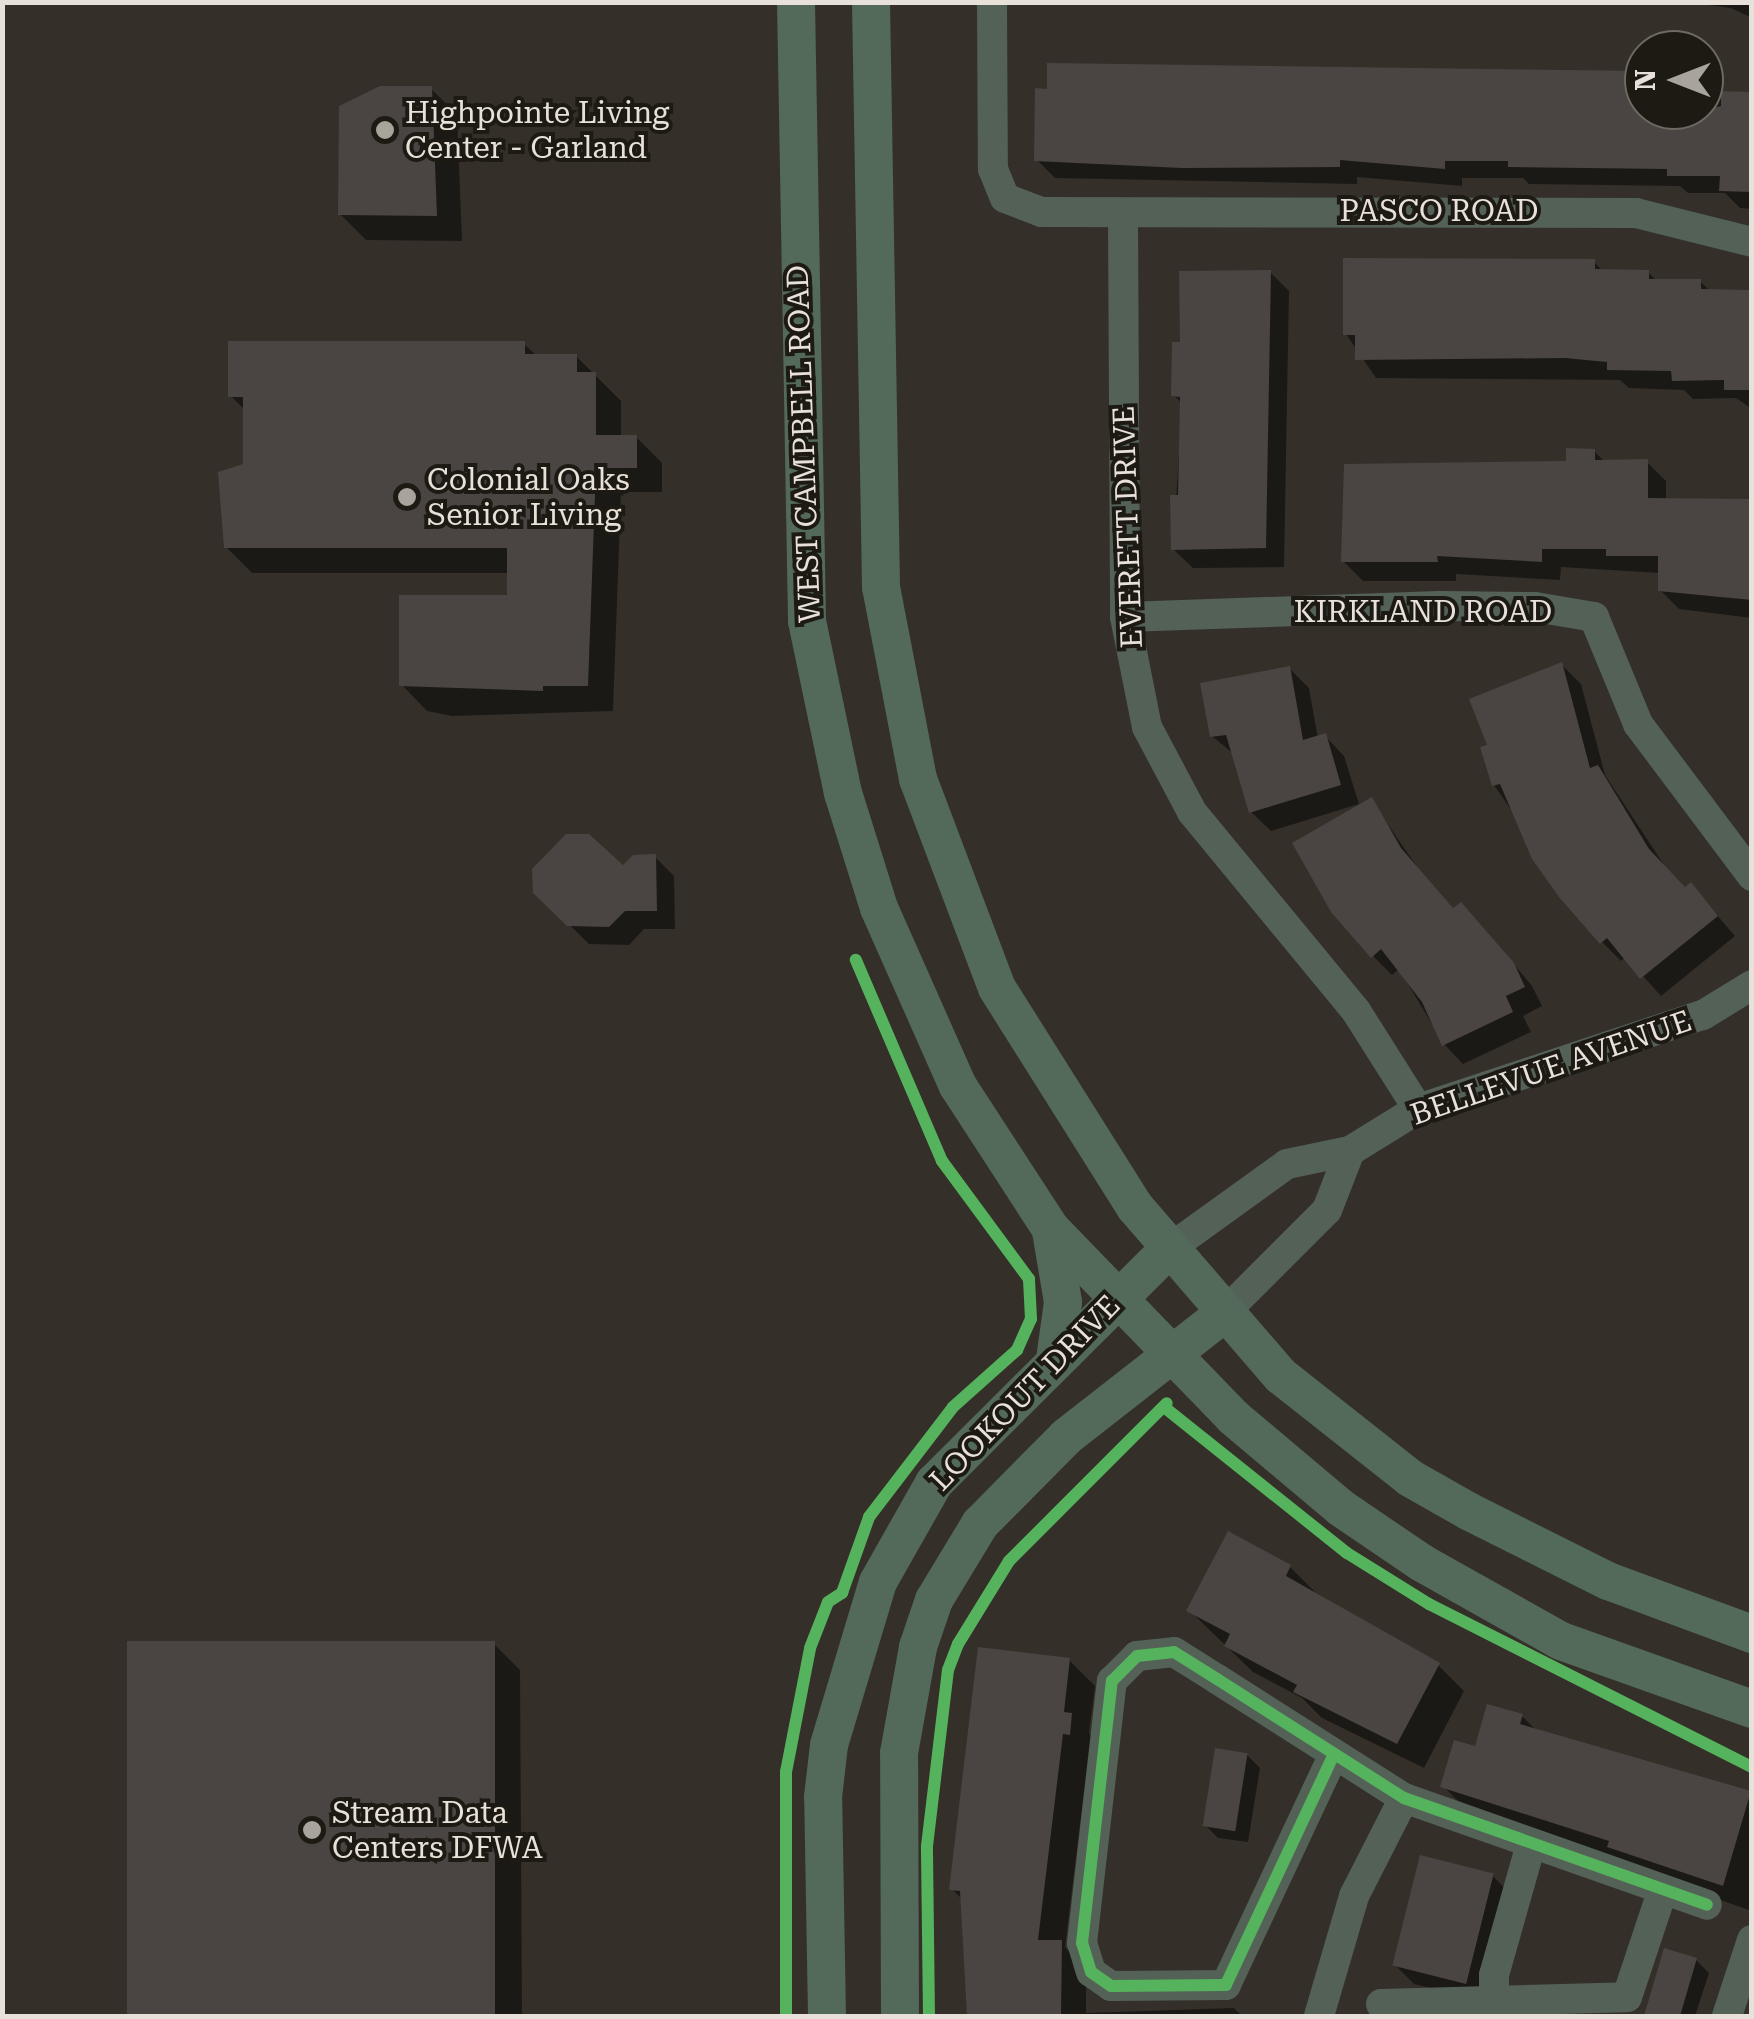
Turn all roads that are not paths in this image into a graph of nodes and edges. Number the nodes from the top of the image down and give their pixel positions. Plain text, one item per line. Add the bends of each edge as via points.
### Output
1 (796, 2) edge
2 (872, 2) edge
3 (992, 2) edge
4 (1123, 216) junction
5 (1752, 242) edge
6 (1126, 618) junction
7 (1752, 876) edge
8 (1752, 985) edge
9 (1418, 1109) junction
10 (1350, 1151) junction
11 (1051, 1229) junction
12 (1169, 1250) junction
13 (1115, 1299) junction
14 (1222, 1315) junction
15 (1170, 1353) junction
16 (1056, 1360) junction
17 (1752, 1634) edge
18 (1752, 1709) edge
19 (1334, 1754) junction
20 (1404, 1798) junction
21 (1531, 1844) junction
22 (1662, 1892) junction
23 (1707, 1905) dead end
24 (1752, 1940) edge
25 (1494, 2001) junction
26 (1382, 2004) dead end
27 (827, 2016) edge
28 (900, 2016) edge
29 (1319, 2016) edge
30 (1727, 2016) edge

1 - 11 main road, WEST CAMPBELL ROAD via 802,572 824,715 880,908 916,994 975,1116
2 - 12 main road via 878,536 905,730 938,843 997,988 1078,1122
3 - 4 street, PASCO ROAD via 993,168 1004,198 1041,212
4 - 5 street, PASCO ROAD via 1476,208 1636,212
4 - 6 street, EVERETT DRIVE
6 - 7 street, KIRKLAND ROAD via 1440,606 1535,607 1594,617 1638,724
6 - 9 street, EVERETT DRIVE via 1148,727 1192,812 1356,1012
8 - 9 street, BELLEVUE AVENUE via 1703,1016
9 - 10 street, BELLEVUE AVENUE
10 - 12 street, BELLEVUE AVENUE via 1288,1164
10 - 14 street via 1327,1210
11 - 13 main road, WEST CAMPBELL ROAD
11 - 16 main road via 1063,1302
12 - 13 main road, LOOKOUT DRIVE
12 - 14 main road
13 - 15 main road, WEST CAMPBELL ROAD
13 - 16 main road, LOOKOUT DRIVE
14 - 15 main road, LOOKOUT DRIVE
14 - 17 main road via 1281,1376 1410,1478 1608,1581
15 - 18 main road, WEST CAMPBELL ROAD via 1265,1446 1422,1564 1561,1642
15 - 28 main road, LOOKOUT DRIVE via 1066,1437 980,1524 934,1600 918,1647 899,1753
16 - 27 main road, LOOKOUT DRIVE via 934,1483 900,1534 858,1635 836,1710 824,1798
19 - 19 street via 1226,1985 1111,1986 1091,1972 1082,1943 1112,1682 1137,1656 1174,1652
19 - 20 street
20 - 21 street
20 - 29 street via 1354,1896
21 - 22 street
21 - 25 street via 1494,1975
22 - 23 street
22 - 25 street via 1628,1998
24 - 30 street
25 - 26 street

